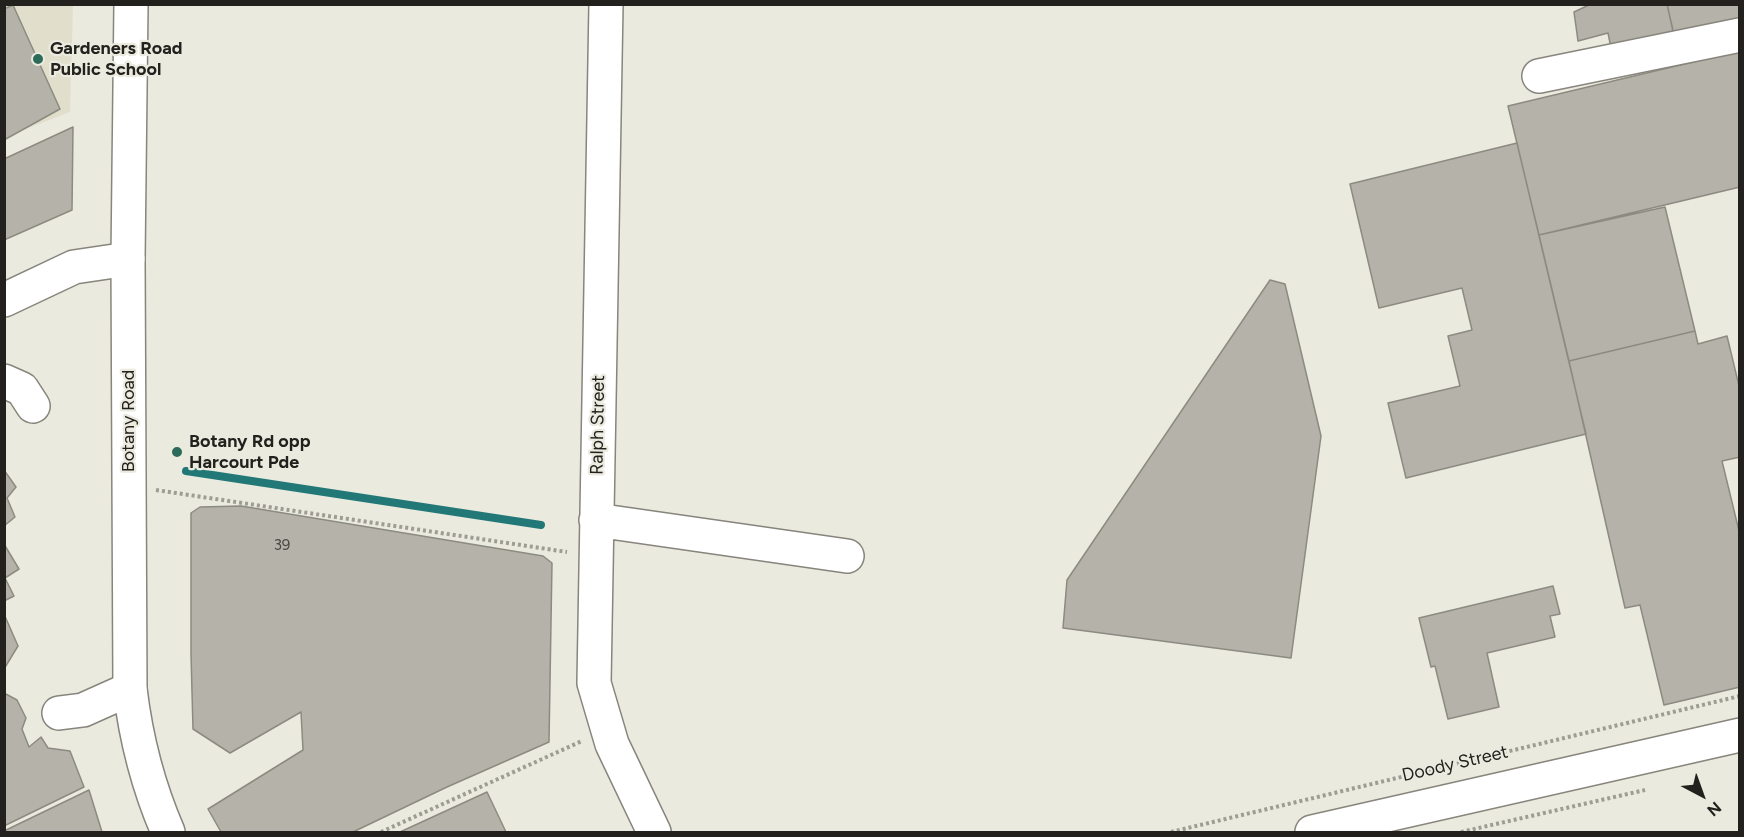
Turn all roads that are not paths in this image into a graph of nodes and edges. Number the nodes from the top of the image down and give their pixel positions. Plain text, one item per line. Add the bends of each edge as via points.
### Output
1 (131, 4) edge
2 (606, 4) edge
3 (1740, 34) edge
4 (1539, 76) dead end
5 (128, 259) junction
6 (4, 300) edge
7 (4, 381) edge
8 (33, 406) dead end
9 (596, 520) junction
10 (847, 556) dead end
11 (130, 688) junction
12 (59, 713) dead end
13 (1740, 735) edge
14 (168, 832) edge
15 (654, 832) edge
16 (1312, 832) edge

1 - 5 street, Botany Road
2 - 9 street, Ralph Street
3 - 4 street
5 - 6 street via 74,267
5 - 11 street, Botany Road
7 - 8 street via 22,389
9 - 10 street
9 - 15 street, Ralph Street via 594,683 612,744
11 - 12 street via 83,710
11 - 14 street, Botany Road via 144,765
13 - 16 street, Doody Street

